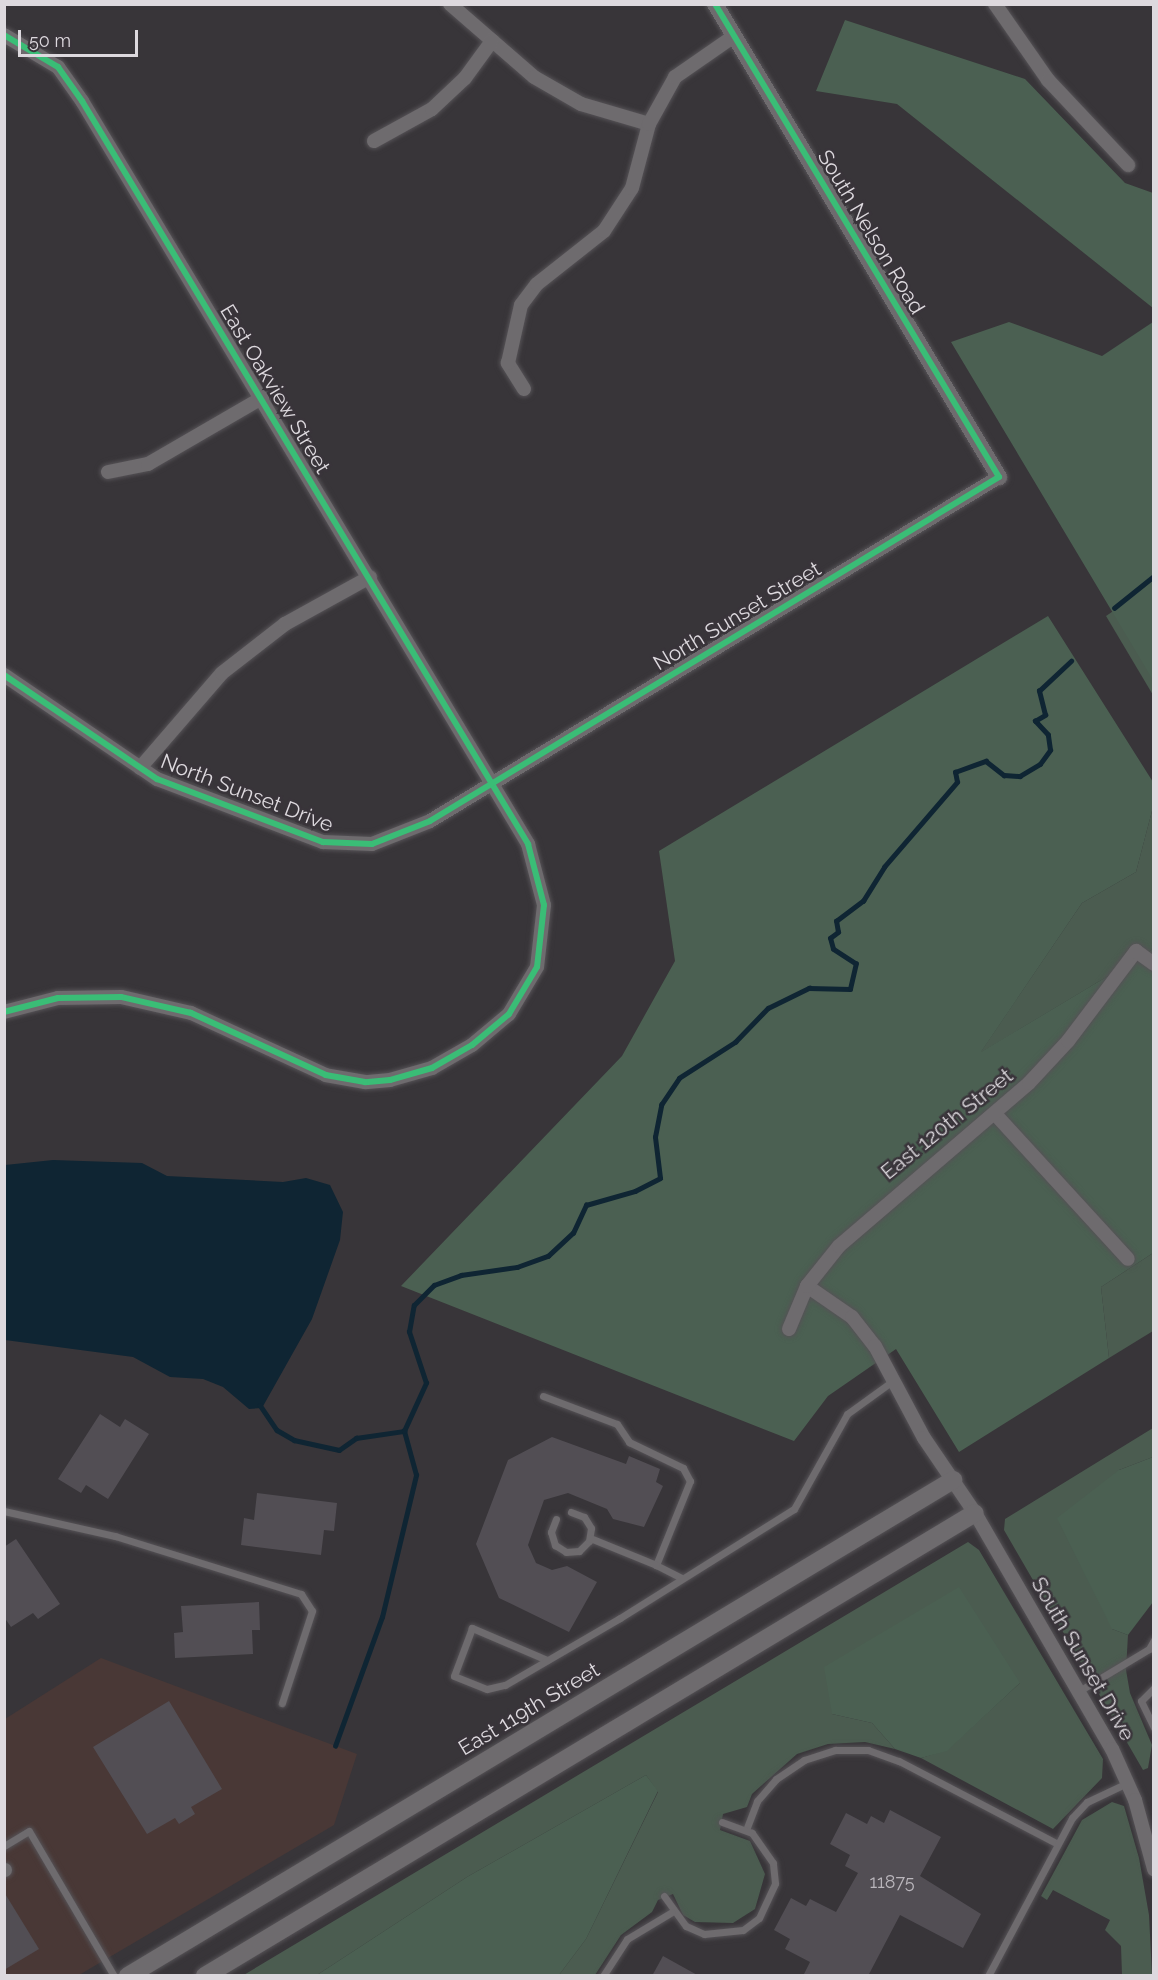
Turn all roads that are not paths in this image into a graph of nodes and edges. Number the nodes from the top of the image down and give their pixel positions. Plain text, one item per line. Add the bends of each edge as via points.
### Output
1 (450, 4) edge
2 (715, 4) edge
3 (995, 4) edge
4 (4, 34) edge
5 (734, 36) junction
6 (492, 41) junction
7 (649, 124) junction
8 (374, 141) dead end
9 (1128, 165) dead end
10 (524, 389) dead end
11 (262, 398) junction
12 (108, 472) dead end
13 (999, 477) joint
14 (370, 577) junction
15 (4, 675) edge
16 (140, 768) junction
17 (492, 784) junction
18 (1154, 964) edge
19 (4, 1012) edge
20 (996, 1115) junction
21 (1128, 1259) dead end
22 (807, 1286) junction
23 (789, 1329) dead end
24 (894, 1380) junction
25 (543, 1396) dead end
26 (953, 1480) junction
27 (4, 1511) edge
28 (571, 1512) dead end
29 (975, 1513) junction
30 (556, 1519) dead end
31 (590, 1538) junction
32 (656, 1565) junction
33 (682, 1578) junction
34 (1154, 1640) edge
35 (1151, 1648) edge
36 (547, 1660) junction
37 (1154, 1688) edge
38 (1079, 1691) junction
39 (282, 1703) dead end
40 (1154, 1728) edge
41 (1127, 1783) junction
42 (722, 1822) dead end
43 (746, 1830) junction
44 (1058, 1844) junction
45 (4, 1846) edge
46 (1154, 1869) edge
47 (664, 1896) dead end
48 (672, 1912) junction
49 (114, 1976) edge
50 (128, 1976) edge
51 (205, 1976) edge
52 (603, 1976) edge
53 (988, 1976) edge

1 - 6 street
2 - 5 street, South Nelson Road
3 - 9 street via 1048,80
4 - 11 street, East Oakview Street via 58,67
5 - 7 street via 675,77
5 - 13 street, South Nelson Road
6 - 7 street via 534,77 581,104
6 - 8 street via 465,78 432,109
7 - 10 street via 632,188 604,231 537,284 521,305 508,363
11 - 12 street, East Oakview Street via 148,464
11 - 14 street, East Oakview Street
13 - 17 street, North Sunset Street
14 - 16 street via 285,624 222,674
14 - 17 street, East Oakview Street
15 - 16 street, North Sunset Drive
16 - 17 street, North Sunset Drive via 157,779 287,831 350,846 404,834
17 - 19 street, East Oakview Street via 528,844 538,874 544,905 540,955 509,1014 472,1045 432,1068 390,1080 344,1079 297,1064 191,1013 121,997 58,998
18 - 20 street, East 120th Street via 1136,951 1068,1041
20 - 21 street
20 - 22 street, East 120th Street via 884,1203 839,1246
22 - 23 street, East 120th Street
22 - 24 street, South Sunset Drive via 852,1317
24 - 26 street, South Sunset Drive
24 - 33 lane via 847,1414 794,1509
25 - 32 lane via 617,1424 629,1442 683,1468 690,1481
26 - 29 street, South Sunset Drive
26 - 50 main road, East 119th Street
27 - 39 lane via 115,1536 301,1594 312,1611
28 - 31 lane via 588,1522
29 - 38 street, South Sunset Drive
29 - 51 main road
30 - 31 lane via 550,1532 560,1549 579,1551
31 - 32 lane
32 - 33 lane
33 - 36 lane
34 - 35 lane
35 - 38 lane
36 - 36 lane via 505,1685 487,1689 454,1676 472,1628
37 - 40 lane via 1142,1701
38 - 41 street, South Sunset Drive
41 - 44 lane via 1087,1802
41 - 46 street, South Sunset Drive
42 - 43 lane
43 - 44 lane via 757,1801 776,1779 804,1760 835,1750 868,1750 898,1761
43 - 48 lane via 765,1845 773,1863 775,1883 759,1918 743,1930 714,1935 686,1926
44 - 53 lane
45 - 49 lane via 29,1832
47 - 48 lane
48 - 52 lane via 627,1939

